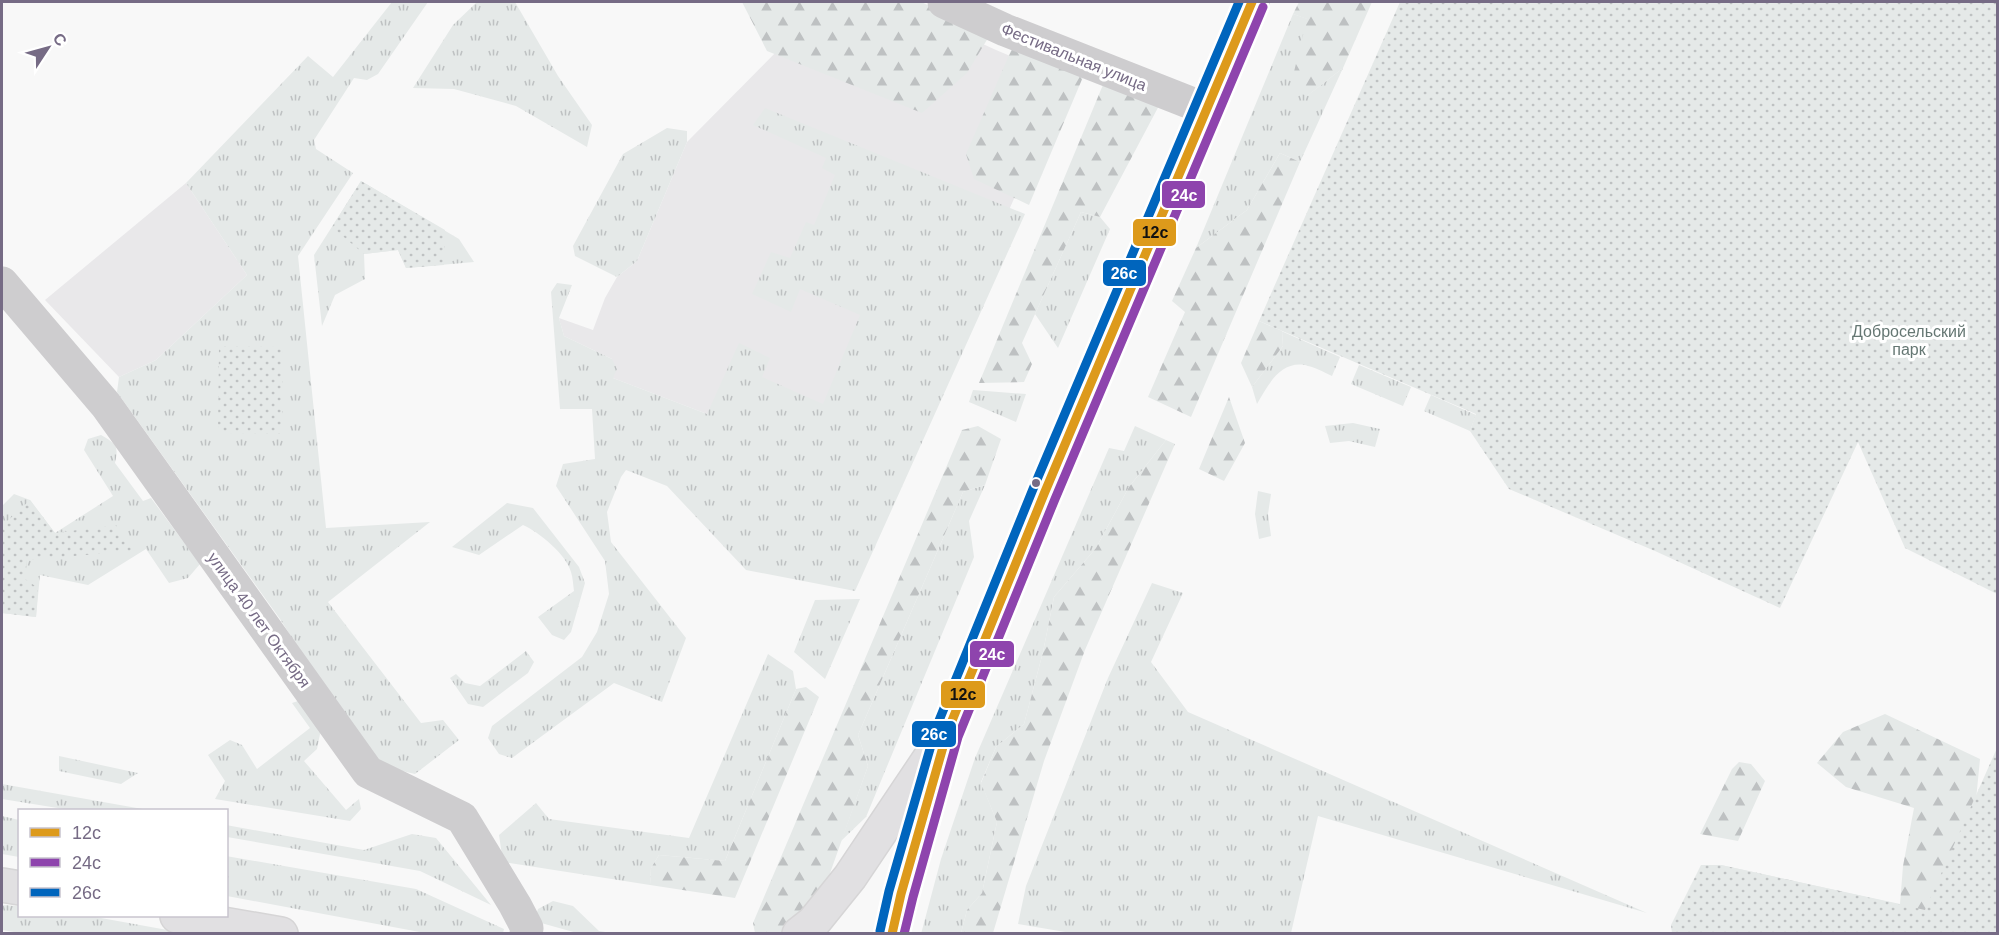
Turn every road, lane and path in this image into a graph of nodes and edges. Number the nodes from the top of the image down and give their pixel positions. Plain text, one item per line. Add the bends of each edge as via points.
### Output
1 (944, 2) edge
2 (1252, 2) edge
3 (1206, 109) junction
4 (2, 283) edge
5 (947, 733) junction
6 (2, 885) edge
7 (18, 888) edge
8 (189, 917) edge
9 (281, 933) edge
10 (526, 933) edge
11 (800, 933) edge
12 (892, 933) edge

1 - 3 street, Фестивальная улица
2 - 3 main road
3 - 5 main road
4 - 10 street, улица 40 лет Октября via 106,405 368,772 462,818 515,905
5 - 11 main road via 850,877 813,923
5 - 12 main road
6 - 7 main road
8 - 9 main road

